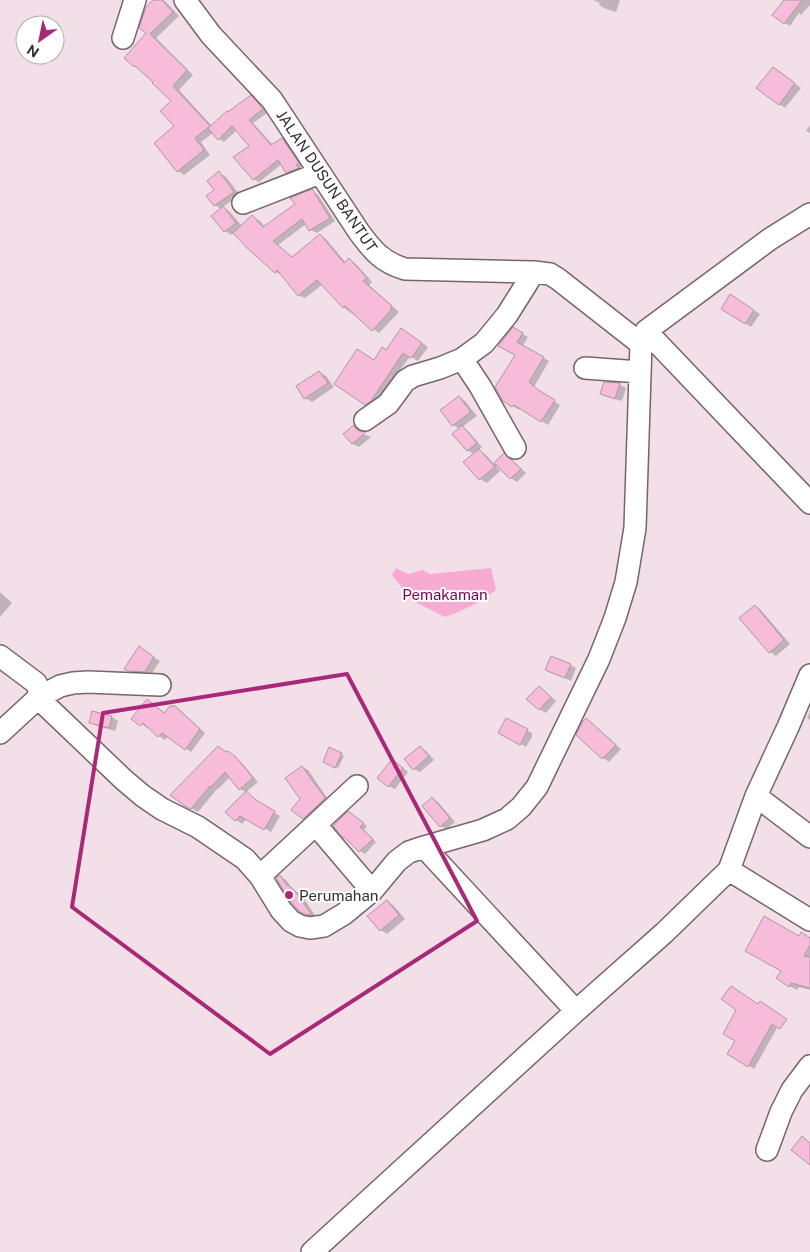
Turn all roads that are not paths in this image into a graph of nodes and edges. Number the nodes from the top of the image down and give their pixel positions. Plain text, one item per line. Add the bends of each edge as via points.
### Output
1 (135, 0) edge
2 (185, 0) edge
3 (123, 38) dead end
4 (320, 173) junction
5 (243, 203) dead end
6 (810, 214) edge
7 (534, 272) junction
8 (644, 338) junction
9 (462, 358) junction
10 (585, 368) dead end
11 (640, 372) junction
12 (366, 420) dead end
13 (515, 448) dead end
14 (810, 503) edge
15 (0, 656) edge
16 (810, 675) edge
17 (160, 685) dead end
18 (38, 698) junction
19 (0, 733) edge
20 (357, 786) dead end
21 (756, 796) junction
22 (316, 824) junction
23 (810, 837) edge
24 (424, 847) junction
25 (729, 870) junction
26 (260, 876) junction
27 (372, 891) junction
28 (810, 920) edge
29 (576, 1011) junction
30 (810, 1066) edge
31 (767, 1150) dead end
32 (312, 1252) edge

1 - 3 street
2 - 4 street, JALAN DUSUN BANTUT via 211,35 272,100
4 - 5 street
4 - 7 street, JALAN DUSUN BANTUT via 371,249 388,263 405,269
6 - 8 street via 770,239
7 - 8 street, JALAN DUSUN BANTUT via 550,274
7 - 9 street via 507,315 484,343
8 - 11 street
8 - 14 street, JALAN DUSUN BANTUT
9 - 12 street via 405,381 388,404
9 - 13 street
10 - 11 street
11 - 24 street via 635,528 626,582 599,659 537,787 521,807 507,819 483,830
15 - 18 street via 36,682
16 - 21 street
17 - 18 street via 73,683
18 - 19 street
18 - 26 street via 143,796 198,826 245,859
20 - 22 street
21 - 23 street
21 - 25 street
22 - 26 street
22 - 27 street
24 - 27 street via 408,852 397,861
24 - 29 street
25 - 28 street
25 - 29 street via 664,934
26 - 27 street via 291,921 310,928 324,926
29 - 32 street
30 - 31 street via 792,1090

